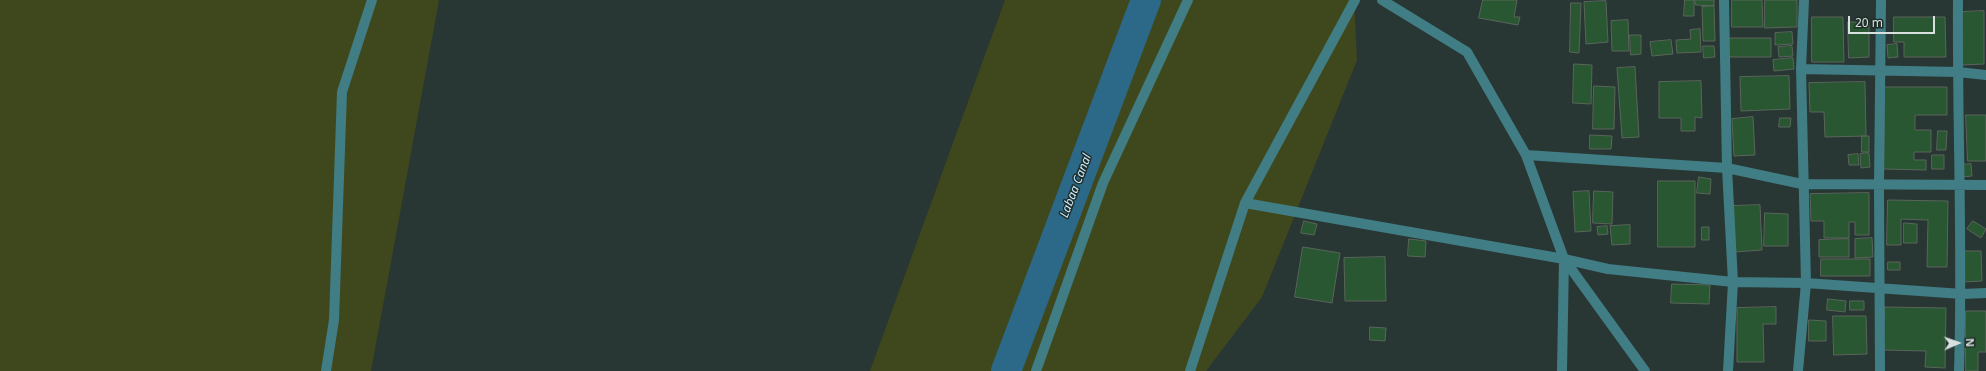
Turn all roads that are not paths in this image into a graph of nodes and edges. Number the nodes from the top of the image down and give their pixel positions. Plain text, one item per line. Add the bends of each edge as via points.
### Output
1 (372, 0) edge
2 (1188, 0) edge
3 (1355, 0) edge
4 (1382, 0) edge
5 (1724, 0) edge
6 (1804, 0) edge
7 (1881, 0) edge
8 (1958, 0) edge
9 (1801, 69) junction
10 (1881, 70) junction
11 (1958, 72) junction
12 (1986, 75) edge
13 (1526, 155) junction
14 (1727, 168) junction
15 (1802, 184) junction
16 (1879, 185) junction
17 (1959, 185) junction
18 (1986, 185) edge
19 (1245, 203) junction
20 (1564, 259) junction
21 (1733, 282) junction
22 (1806, 283) junction
23 (1880, 288) junction
24 (1986, 293) edge
25 (1962, 294) junction
26 (326, 371) edge
27 (1036, 371) edge
28 (1190, 371) edge
29 (1562, 371) edge
30 (1645, 371) edge
31 (1728, 371) edge
32 (1798, 371) edge
33 (1880, 371) edge
34 (1959, 371) edge

1 - 26 street via 342,92 334,320
2 - 27 street via 1103,184
3 - 19 street
4 - 13 street via 1467,52
5 - 14 street
6 - 9 street
7 - 10 street
8 - 11 street
9 - 10 street
9 - 15 street
10 - 11 street
10 - 16 street
11 - 12 street
11 - 17 street
13 - 14 street
13 - 20 street
14 - 15 street
14 - 21 street
15 - 16 street
15 - 22 street
16 - 17 street
16 - 23 street
17 - 18 street
17 - 25 street
19 - 20 street
19 - 28 street
20 - 21 street via 1608,269
20 - 29 street
20 - 30 street
21 - 22 street
21 - 31 street
22 - 23 street
22 - 32 street
23 - 25 street
23 - 33 street
24 - 25 street
25 - 34 street

